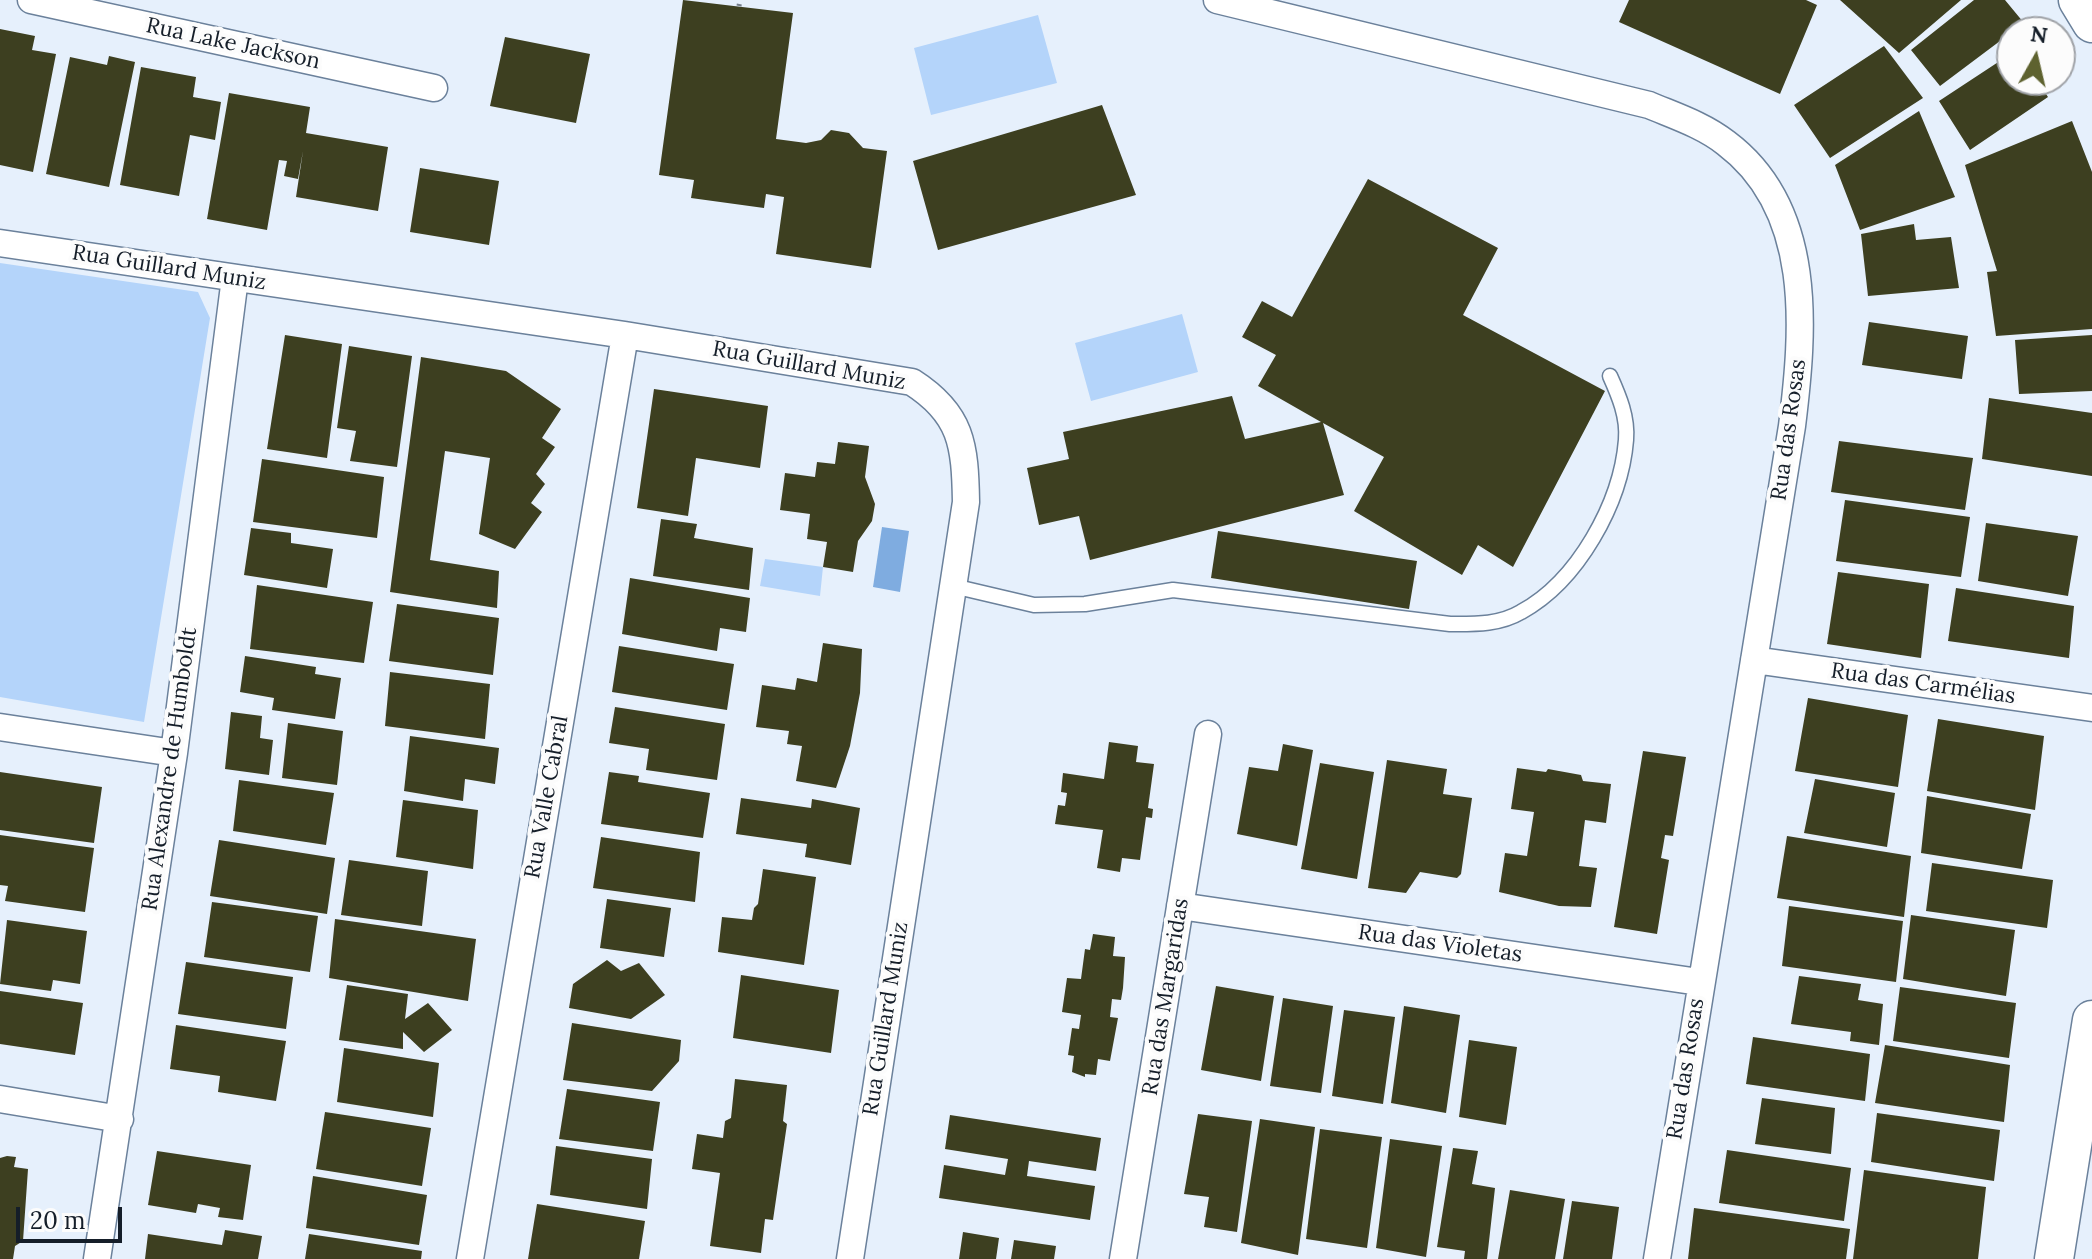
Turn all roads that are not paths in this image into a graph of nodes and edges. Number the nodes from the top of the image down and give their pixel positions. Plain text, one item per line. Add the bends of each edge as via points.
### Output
1 (31, 0) edge
2 (1217, 0) edge
3 (2078, 0) edge
4 (2092, 23) edge
5 (434, 88) dead end
6 (0, 243) edge
7 (235, 278) junction
8 (625, 335) junction
9 (1610, 376) dead end
10 (953, 586) junction
11 (1754, 660) junction
12 (2092, 708) edge
13 (0, 727) edge
14 (1208, 734) dead end
15 (174, 753) junction
16 (1180, 906) junction
17 (1699, 982) junction
18 (2092, 1020) edge
19 (0, 1099) edge
20 (120, 1119) junction
21 (97, 1259) edge
22 (470, 1259) edge
23 (850, 1259) edge
24 (1123, 1259) edge
25 (1657, 1259) edge
26 (2054, 1259) edge

1 - 5 street, Rua Lake Jackson
2 - 11 street, Rua das Rosas via 1649,105 1726,143 1759,175 1793,250 1801,303 1792,426
3 - 4 main road
6 - 7 street, Rua Guillard Muniz
7 - 8 street, Rua Guillard Muniz
7 - 15 street, Rua Alexandre de Humboldt
8 - 10 street, Rua Guillard Muniz via 912,382 936,397 956,424 965,455 966,502
8 - 22 street, Rua Valle Cabral
9 - 10 lane via 1623,405 1627,438 1607,509 1569,571 1520,614 1485,624 1450,624 1173,590 1085,604 1034,605
10 - 23 street, Rua Guillard Muniz
11 - 12 street, Rua das Carmélias
11 - 17 street, Rua das Rosas
13 - 15 street
14 - 16 street, Rua das Margaridas
15 - 20 street, Rua Alexandre de Humboldt
16 - 17 street, Rua das Violetas
16 - 24 street, Rua das Margaridas
17 - 25 street, Rua das Rosas
18 - 26 main road
19 - 20 street
20 - 21 street, Rua Alexandre de Humboldt

